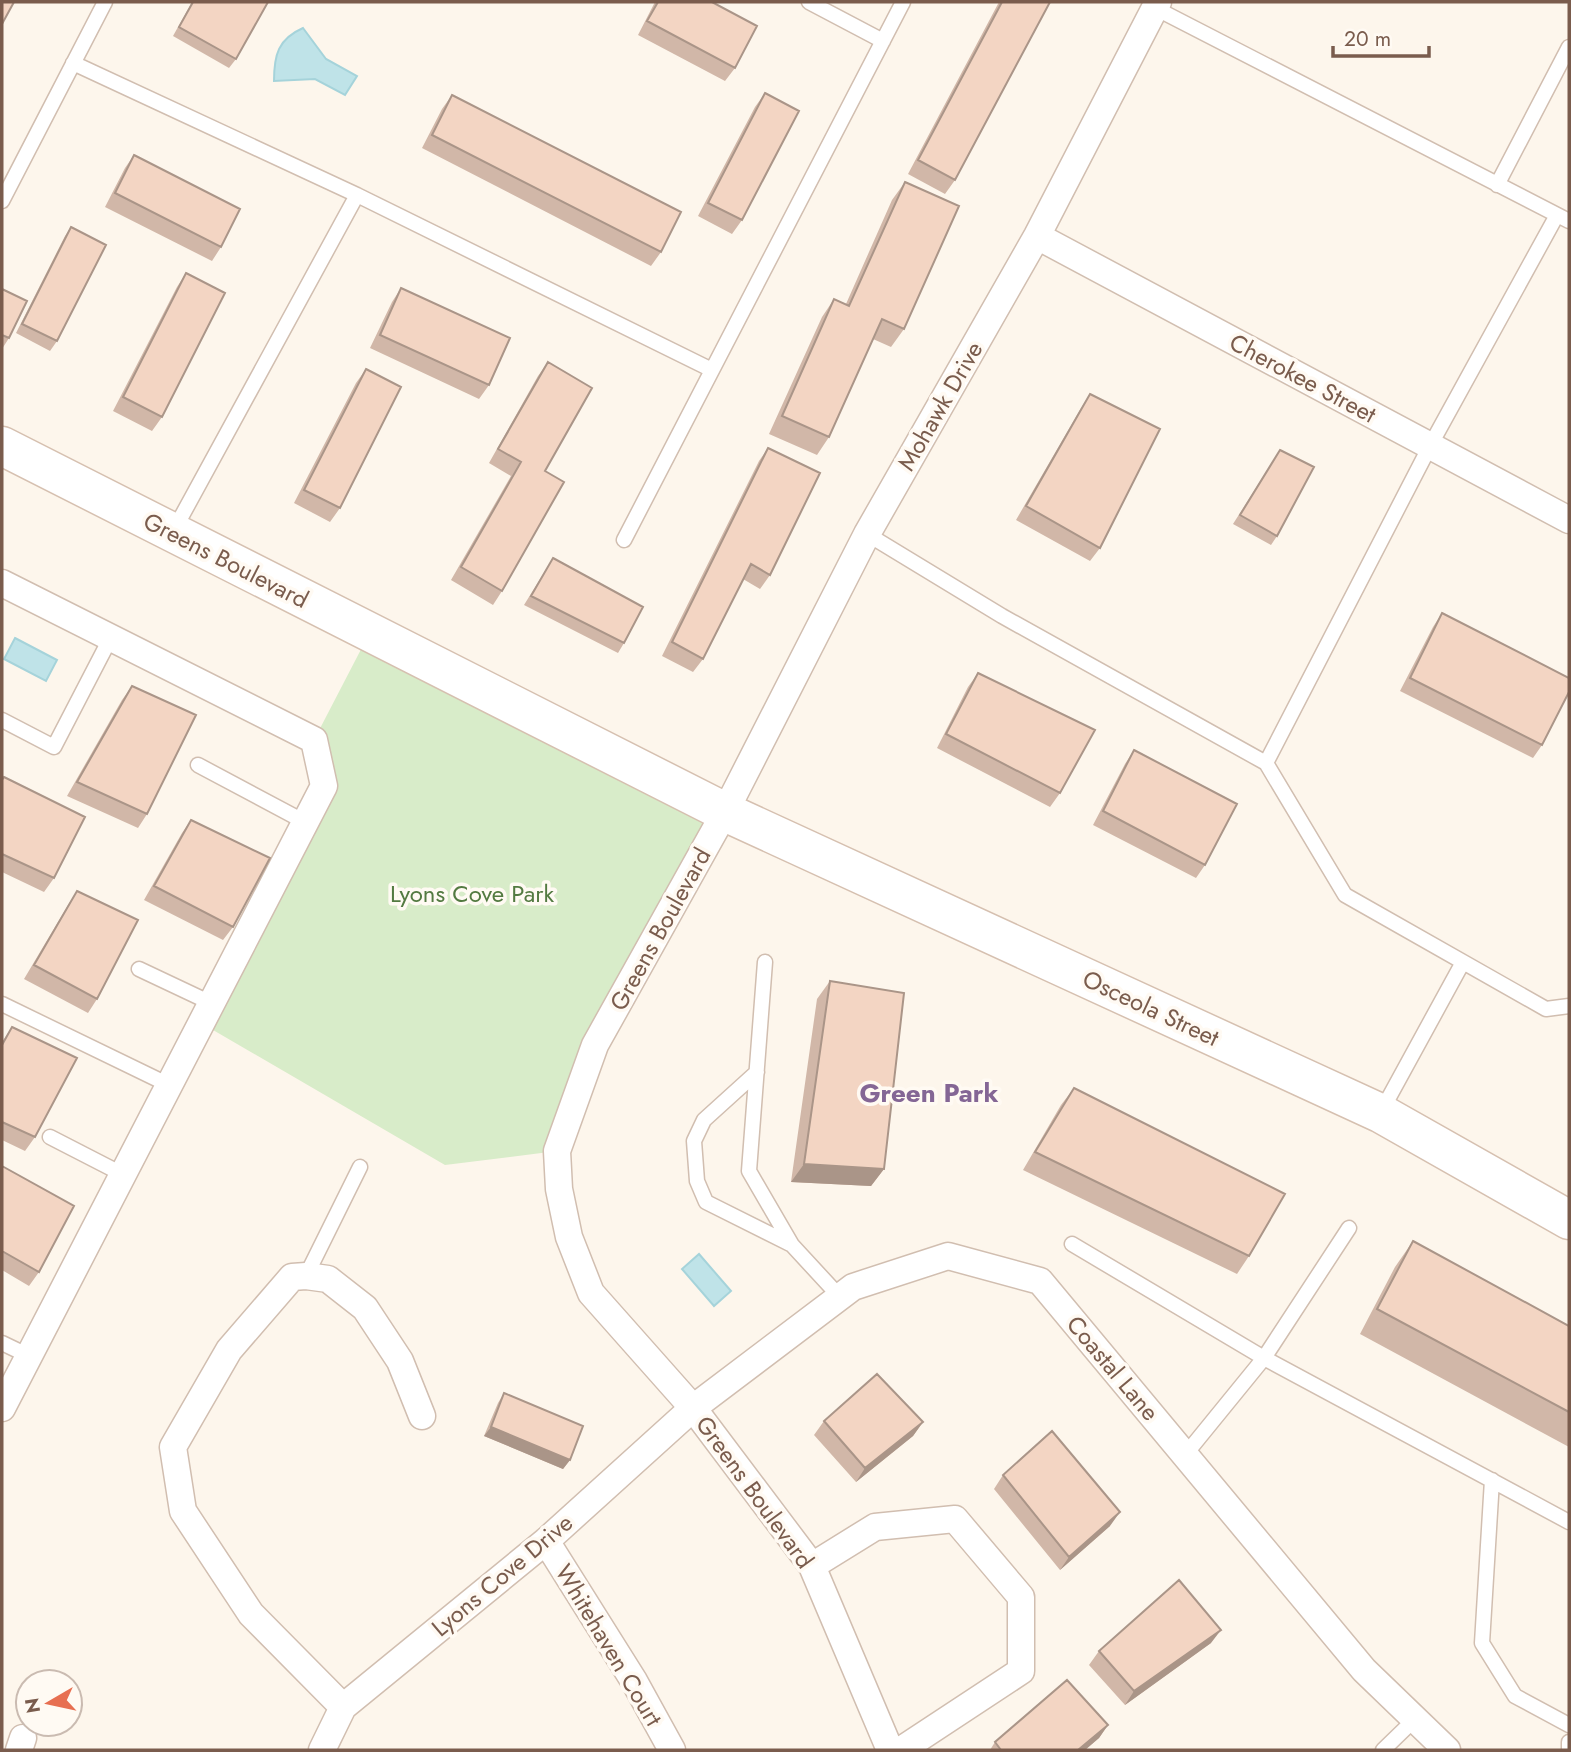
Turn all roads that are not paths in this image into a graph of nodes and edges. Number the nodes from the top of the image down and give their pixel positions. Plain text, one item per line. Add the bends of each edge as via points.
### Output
1 (105, 2) edge
2 (809, 2) edge
3 (903, 2) edge
4 (1157, 5) edge
5 (883, 41) junction
6 (1569, 47) edge
7 (73, 63) junction
8 (1497, 185) junction
9 (357, 195) junction
10 (2, 201) edge
11 (1563, 218) edge
12 (1037, 236) junction
13 (712, 370) junction
14 (2, 446) edge
15 (1430, 446) junction
16 (1569, 520) edge
17 (173, 533) junction
18 (867, 534) junction
19 (624, 540) dead end
20 (2, 583) edge
21 (111, 637) junction
22 (2, 720) edge
23 (1266, 763) junction
24 (198, 765) dead end
25 (725, 812) junction
26 (305, 822) junction
27 (765, 962) dead end
28 (1462, 962) junction
29 (139, 969) dead end
30 (211, 1003) junction
31 (2, 1004) edge
32 (1569, 1006) edge
33 (757, 1072) junction
34 (169, 1085) junction
35 (1380, 1113) junction
36 (50, 1137) edge
37 (360, 1167) dead end
38 (122, 1174) junction
39 (1569, 1220) edge
40 (1349, 1228) dead end
41 (1072, 1244) dead end
42 (792, 1245) junction
43 (306, 1276) junction
44 (840, 1297) junction
45 (2, 1343) edge
46 (29, 1356) junction
47 (1264, 1358) junction
48 (2, 1408) edge
49 (693, 1408) junction
50 (422, 1416) dead end
51 (1185, 1455) junction
52 (1492, 1480) junction
53 (1569, 1522) edge
54 (546, 1541) junction
55 (812, 1566) junction
56 (343, 1707) junction
57 (1415, 1719) junction
58 (1569, 1725) edge
59 (1569, 1742) edge
60 (322, 1750) edge
61 (672, 1750) edge
62 (890, 1750) edge
63 (901, 1750) edge
64 (1384, 1750) edge
65 (1447, 1750) edge
66 (1569, 1750) edge

1 - 7 lane
2 - 5 lane
3 - 5 lane
4 - 8 lane
4 - 12 street, Mohawk Drive
5 - 13 lane
6 - 8 lane
7 - 9 lane
7 - 10 lane
8 - 11 lane
9 - 13 lane
9 - 17 lane
11 - 15 lane
12 - 15 street, Cherokee Street
12 - 18 street, Mohawk Drive
13 - 19 lane
14 - 17 street, Greens Boulevard
15 - 16 street, Cherokee Street
15 - 23 lane
17 - 25 street, Greens Boulevard
18 - 23 lane via 1002,616
18 - 25 street, Mohawk Drive
20 - 21 street
21 - 22 lane via 54,747
21 - 26 street via 314,740 324,786
23 - 28 lane via 1345,895
24 - 26 lane
25 - 35 street, Osceola Street
25 - 49 street, Greens Boulevard via 595,1045 556,1151 569,1237 591,1293
26 - 30 street
27 - 33 lane
28 - 32 lane via 1546,1009
28 - 35 lane
29 - 30 lane
30 - 34 street
31 - 34 lane
33 - 42 lane via 749,1171
33 - 42 lane via 704,1121 694,1141 697,1181 706,1202
34 - 38 street
35 - 39 street, Osceola Street
36 - 38 lane
37 - 43 lane
38 - 46 street
40 - 47 lane
41 - 47 lane
42 - 44 lane
43 - 50 street via 328,1279 365,1308 400,1361
43 - 56 street via 292,1277 229,1350 173,1447 183,1511 251,1614
44 - 49 street, Coastal Lane
44 - 51 street, Coastal Lane via 853,1287 948,1256 1040,1281
45 - 46 lane
46 - 48 street
47 - 51 lane
47 - 52 lane
49 - 54 street, Lyons Cove Drive
49 - 55 street, Greens Boulevard
51 - 57 street, Coastal Lane via 1364,1670
52 - 53 lane
52 - 58 lane via 1482,1643 1515,1696
54 - 56 street, Lyons Cove Drive
54 - 61 street, Whitehaven Court
55 - 62 street, Greens Boulevard
55 - 63 street via 875,1527 955,1519 1021,1597 1021,1671
56 - 60 street, Lyons Cove Drive
57 - 64 lane
57 - 65 street, Coastal Lane
59 - 66 lane

